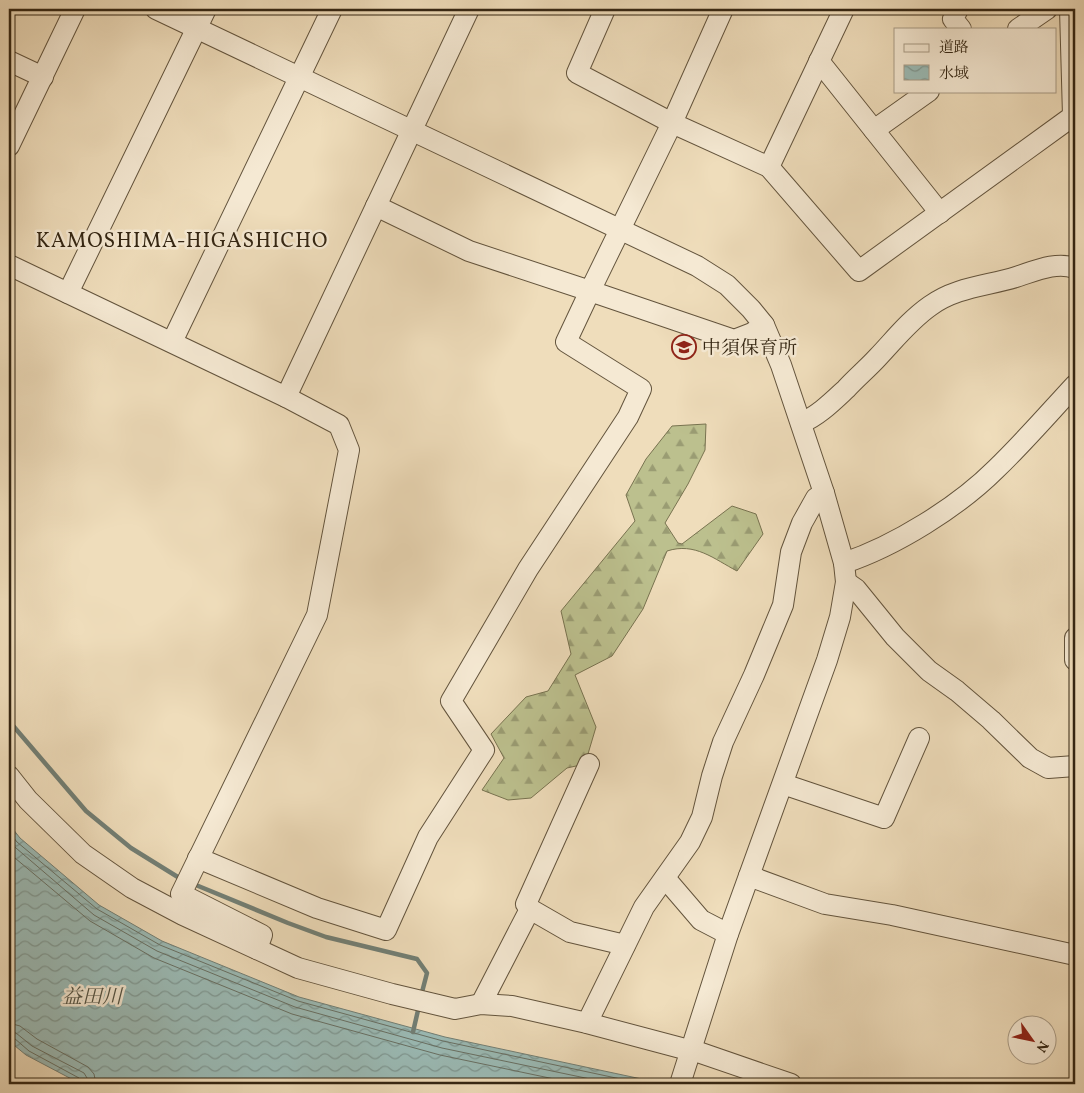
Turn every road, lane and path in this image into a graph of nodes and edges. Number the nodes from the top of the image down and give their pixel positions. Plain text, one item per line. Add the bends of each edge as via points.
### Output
1 (75, 9) edge
2 (156, 9) edge
3 (206, 9) edge
4 (332, 9) edge
5 (469, 9) edge
6 (605, 9) edge
7 (723, 9) edge
8 (844, 9) edge
9 (958, 9) edge
10 (1047, 9) edge
11 (1070, 9) edge
12 (960, 28) edge
13 (1019, 28) edge
14 (196, 29) junction
15 (9, 61) edge
16 (819, 61) junction
17 (43, 77) junction
18 (299, 78) junction
19 (928, 92) edge
20 (672, 123) junction
21 (874, 130) junction
22 (412, 131) junction
23 (9, 146) edge
24 (770, 167) junction
25 (376, 206) junction
26 (940, 213) junction
27 (620, 229) junction
28 (9, 265) edge
29 (1075, 268) edge
30 (590, 291) junction
31 (68, 293) junction
32 (764, 325) junction
33 (172, 342) junction
34 (1075, 385) edge
35 (286, 396) junction
36 (800, 424) junction
37 (824, 493) junction
38 (845, 572) junction
39 (1075, 638) edge
40 (1075, 660) edge
41 (919, 738) dead end
42 (589, 764) dead end
43 (1075, 766) edge
44 (9, 776) edge
45 (782, 784) junction
46 (198, 858) junction
47 (749, 876) junction
48 (665, 878) junction
49 (530, 909) junction
50 (728, 934) junction
51 (625, 945) junction
52 (257, 949) junction
53 (1075, 955) edge
54 (481, 1004) junction
55 (587, 1023) junction
56 (682, 1077) edge
57 (791, 1084) edge

1 - 17 street
2 - 14 street
3 - 14 street
4 - 18 street
5 - 22 street
6 - 20 street via 577,73
7 - 20 street
8 - 16 street
9 - 12 street via 953,19
10 - 13 street
11 - 26 street via 1073,116
14 - 18 street
14 - 31 street
15 - 17 street
16 - 21 street
16 - 24 street
17 - 23 street
18 - 22 street
18 - 33 street
19 - 21 street
20 - 24 street
20 - 27 street
21 - 26 street
22 - 25 street
22 - 27 street
24 - 26 street via 859,271
25 - 30 street via 469,250
25 - 35 street
27 - 30 street
27 - 32 street via 697,266 727,285
28 - 31 street
29 - 36 street via 1063,265 1041,269 965,288 932,304 914,318 829,405
30 - 32 street via 734,340
30 - 46 street via 566,342 641,389 628,417 528,569 451,700 484,750 428,837 386,930 318,908
31 - 33 street
32 - 36 street
33 - 35 street
34 - 38 street via 996,470 957,503 860,558
35 - 46 street via 339,425 349,450 317,615
36 - 37 street
37 - 38 street
37 - 48 street via 816,498 802,523 791,552 783,605 723,742 702,817 690,842
38 - 43 street via 895,637 929,671 991,720 1030,758 1048,768
38 - 45 street via 840,617
39 - 40 street
41 - 45 street via 884,818
42 - 49 street via 526,904
44 - 52 street via 28,800 83,854 132,888
45 - 47 street
46 - 52 street via 181,894 262,935
47 - 50 street
47 - 53 street via 825,904 892,915
48 - 50 street via 701,920
48 - 51 street via 644,907
49 - 51 street via 570,932
49 - 54 street
50 - 56 street
51 - 55 street
52 - 54 street via 298,968 392,994 455,1009
54 - 55 street via 512,1006
55 - 57 street via 689,1050

